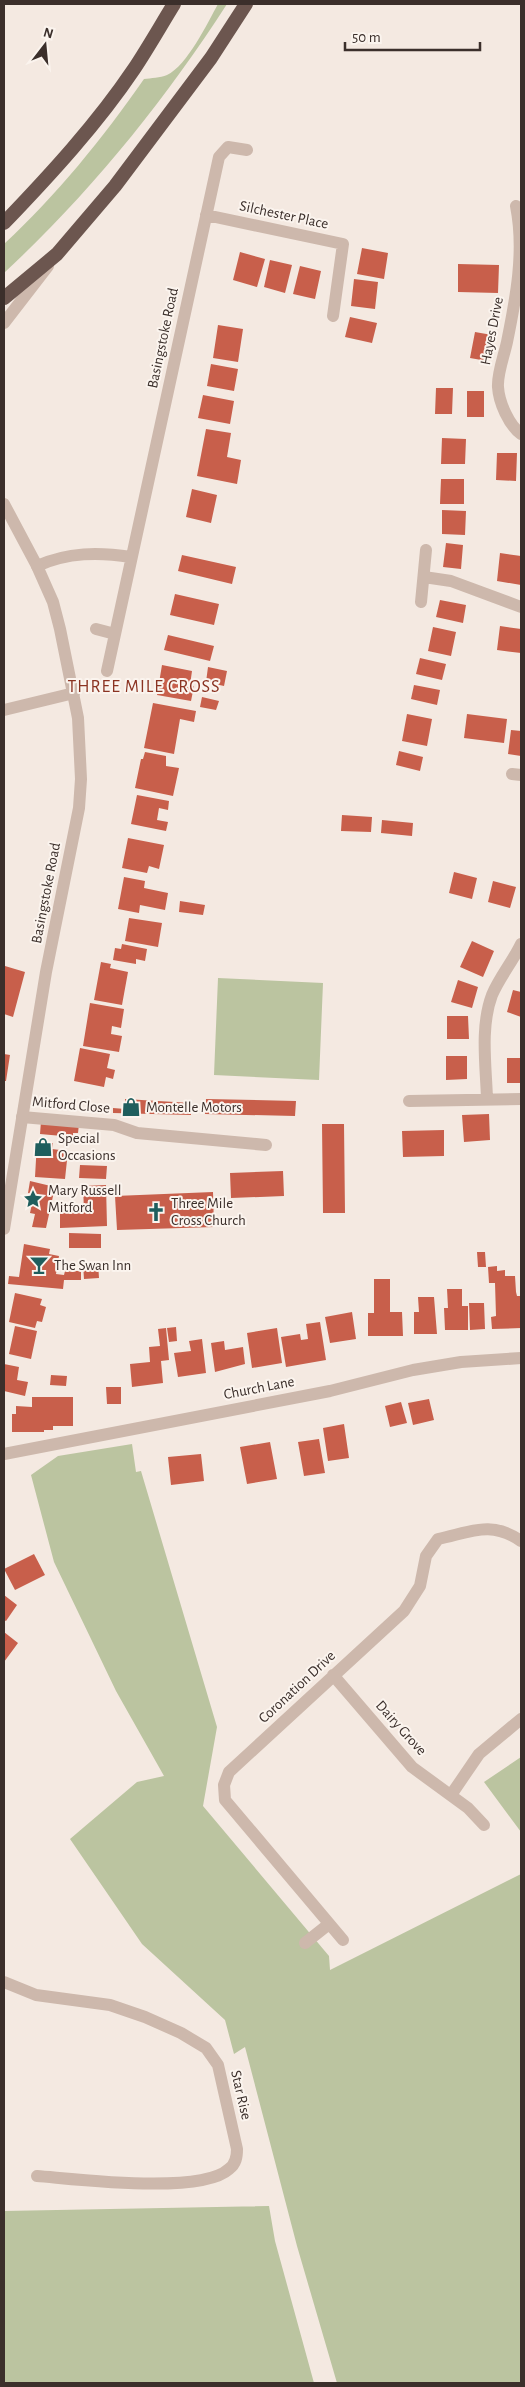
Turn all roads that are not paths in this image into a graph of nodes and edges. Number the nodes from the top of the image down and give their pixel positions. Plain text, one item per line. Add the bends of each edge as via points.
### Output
1 (174, 4) edge
2 (246, 4) edge
3 (247, 150) dead end
4 (516, 206) dead end
5 (206, 214) junction
6 (4, 223) edge
7 (521, 228) edge
8 (57, 254) junction
9 (4, 298) edge
10 (333, 316) dead end
11 (4, 323) edge
12 (521, 434) edge
13 (4, 504) edge
14 (4, 526) edge
15 (22, 540) junction
16 (426, 550) dead end
17 (131, 557) junction
18 (37, 566) junction
19 (424, 577) junction
20 (421, 602) dead end
21 (521, 607) edge
22 (96, 629) dead end
23 (115, 634) junction
24 (107, 671) dead end
25 (74, 693) junction
26 (4, 710) edge
27 (521, 944) edge
28 (487, 1099) junction
29 (521, 1099) edge
30 (409, 1101) dead end
31 (22, 1117) junction
32 (266, 1145) dead end
33 (4, 1229) edge
34 (521, 1358) edge
35 (4, 1454) edge
36 (521, 1541) edge
37 (333, 1675) junction
38 (521, 1719) edge
39 (451, 1795) junction
40 (484, 1825) dead end
41 (329, 1924) junction
42 (343, 1940) dead end
43 (305, 1943) dead end
44 (4, 1982) edge
45 (37, 2176) dead end

1 - 6 highway via 134,69 46,179
2 - 8 highway via 149,144
3 - 5 street, Basingstoke Road via 228,147 219,157
4 - 7 street, Hayes Drive
5 - 10 street, Silchester Place via 343,244
5 - 17 street, Basingstoke Road
7 - 12 street, Hayes Drive via 518,283 498,387 514,429
8 - 9 highway
8 - 11 street
13 - 15 street, Basingstoke Road
14 - 15 street
15 - 18 street, Basingstoke Road
16 - 19 street
17 - 18 street via 78,554
17 - 23 street, Basingstoke Road
18 - 25 street, Basingstoke Road via 55,611
19 - 20 street
19 - 21 street via 451,581
22 - 23 street
23 - 24 street, Basingstoke Road
25 - 26 street
25 - 31 street, Basingstoke Road via 81,779 79,808 46,972
27 - 28 street via 492,995 485,1044
28 - 29 street
28 - 30 street
31 - 32 street, Mitford Close via 114,1125 138,1132
31 - 33 street, Basingstoke Road
34 - 35 street, Church Lane via 461,1362 412,1370 330,1392
36 - 37 street, Coronation Drive via 508,1532 488,1528 438,1539 426,1556 420,1586 404,1611
37 - 39 street, Dairy Grove via 412,1767
37 - 41 street, Coronation Drive via 229,1772 224,1785 225,1800
38 - 39 street via 479,1754
39 - 40 street, Dairy Grove
41 - 42 street, Coronation Drive
41 - 43 street
44 - 45 street, Star Rise via 36,1995 110,2005 182,2033 206,2048 218,2065 237,2149 236,2160 229,2170 215,2178 133,2185

